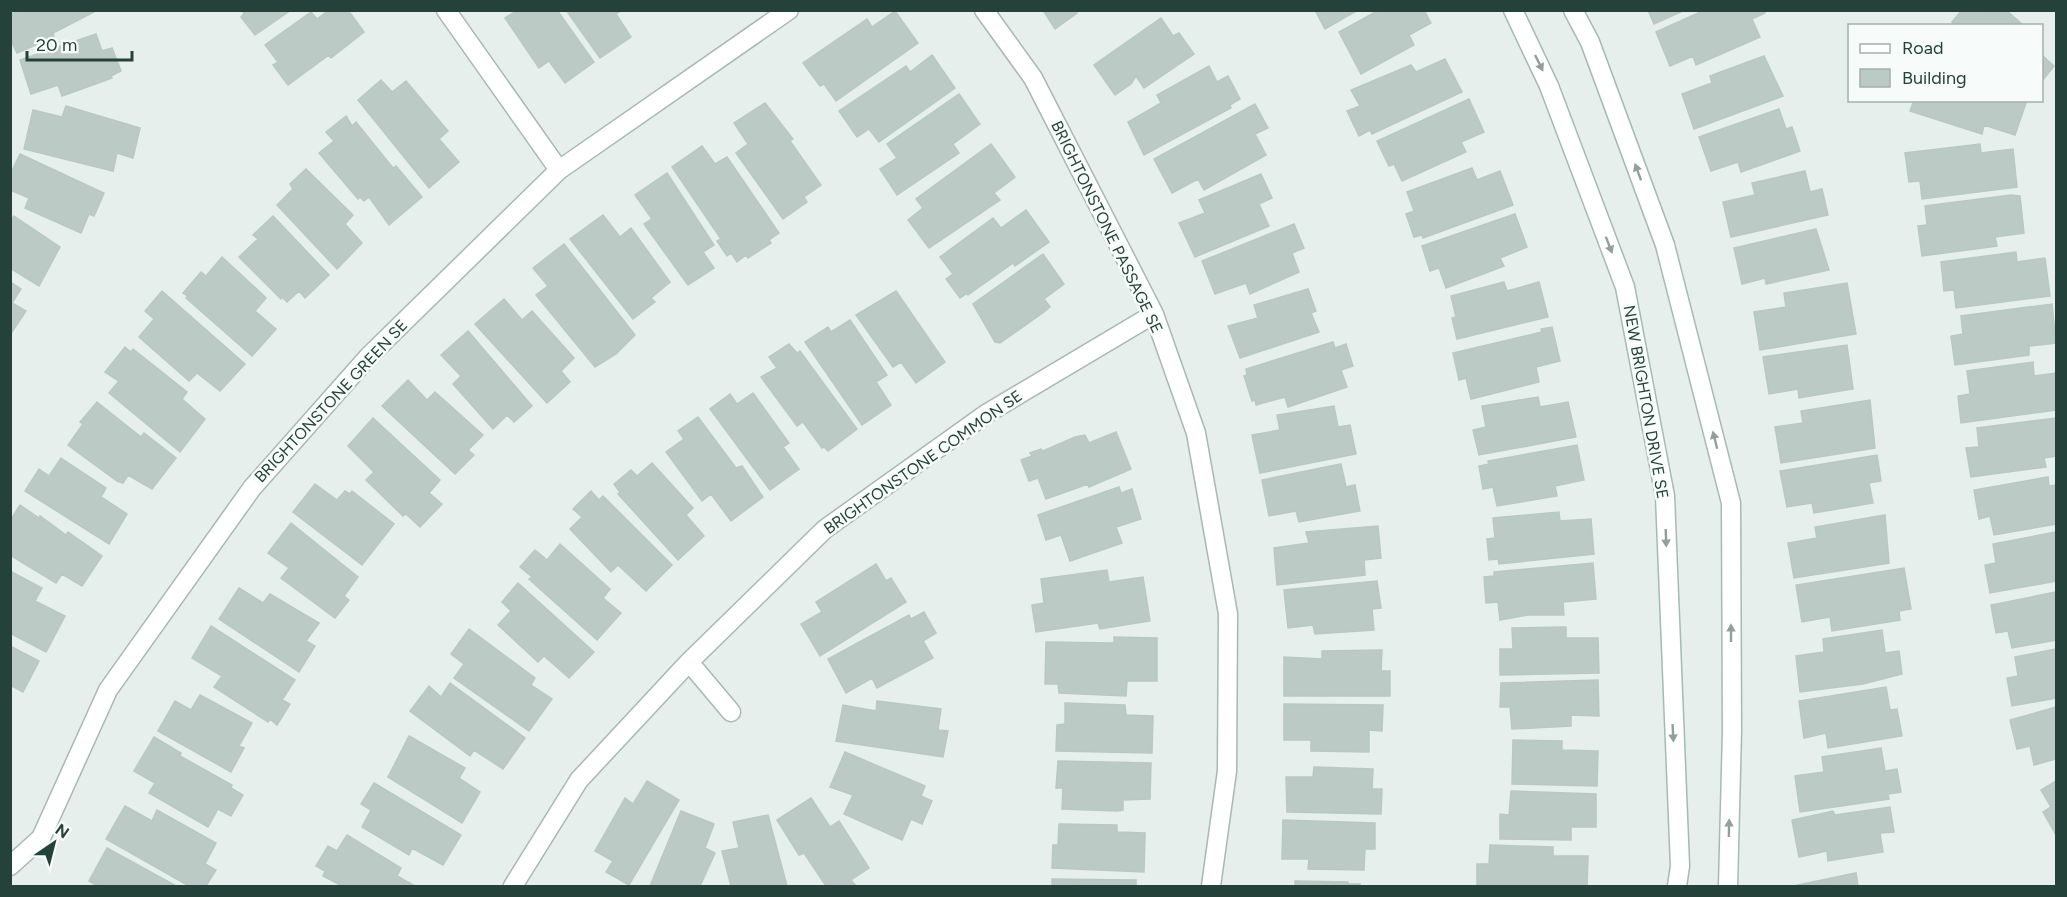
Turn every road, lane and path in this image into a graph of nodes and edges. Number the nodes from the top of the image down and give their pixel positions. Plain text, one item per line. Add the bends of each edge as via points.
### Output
1 (446, 10) edge
2 (789, 10) edge
3 (984, 10) edge
4 (1513, 10) edge
5 (1573, 10) edge
6 (559, 170) junction
7 (1154, 314) junction
8 (689, 662) junction
9 (731, 712) dead end
10 (10, 866) edge
11 (513, 886) edge
12 (1211, 886) edge
13 (1677, 886) edge
14 (1728, 886) edge

1 - 6 street
2 - 6 street, BRIGHTONSTONE GREEN SE
3 - 7 street, BRIGHTONSTONE PASSAGE SE via 1033,78
4 -> 13 street, NEW BRIGHTON DRIVE SE via 1549,86 1625,287 1665,496 1680,866
14 -> 5 street via 1731,504 1665,245 1590,42
6 - 10 street, BRIGHTONSTONE GREEN SE via 369,356 252,488 108,690 41,838
7 - 8 street, BRIGHTONSTONE COMMON SE via 986,414 825,529
7 - 12 street, BRIGHTONSTONE PASSAGE SE via 1196,433 1228,614 1227,771
8 - 9 street
8 - 11 street, BRIGHTONSTONE COMMON SE via 579,780

